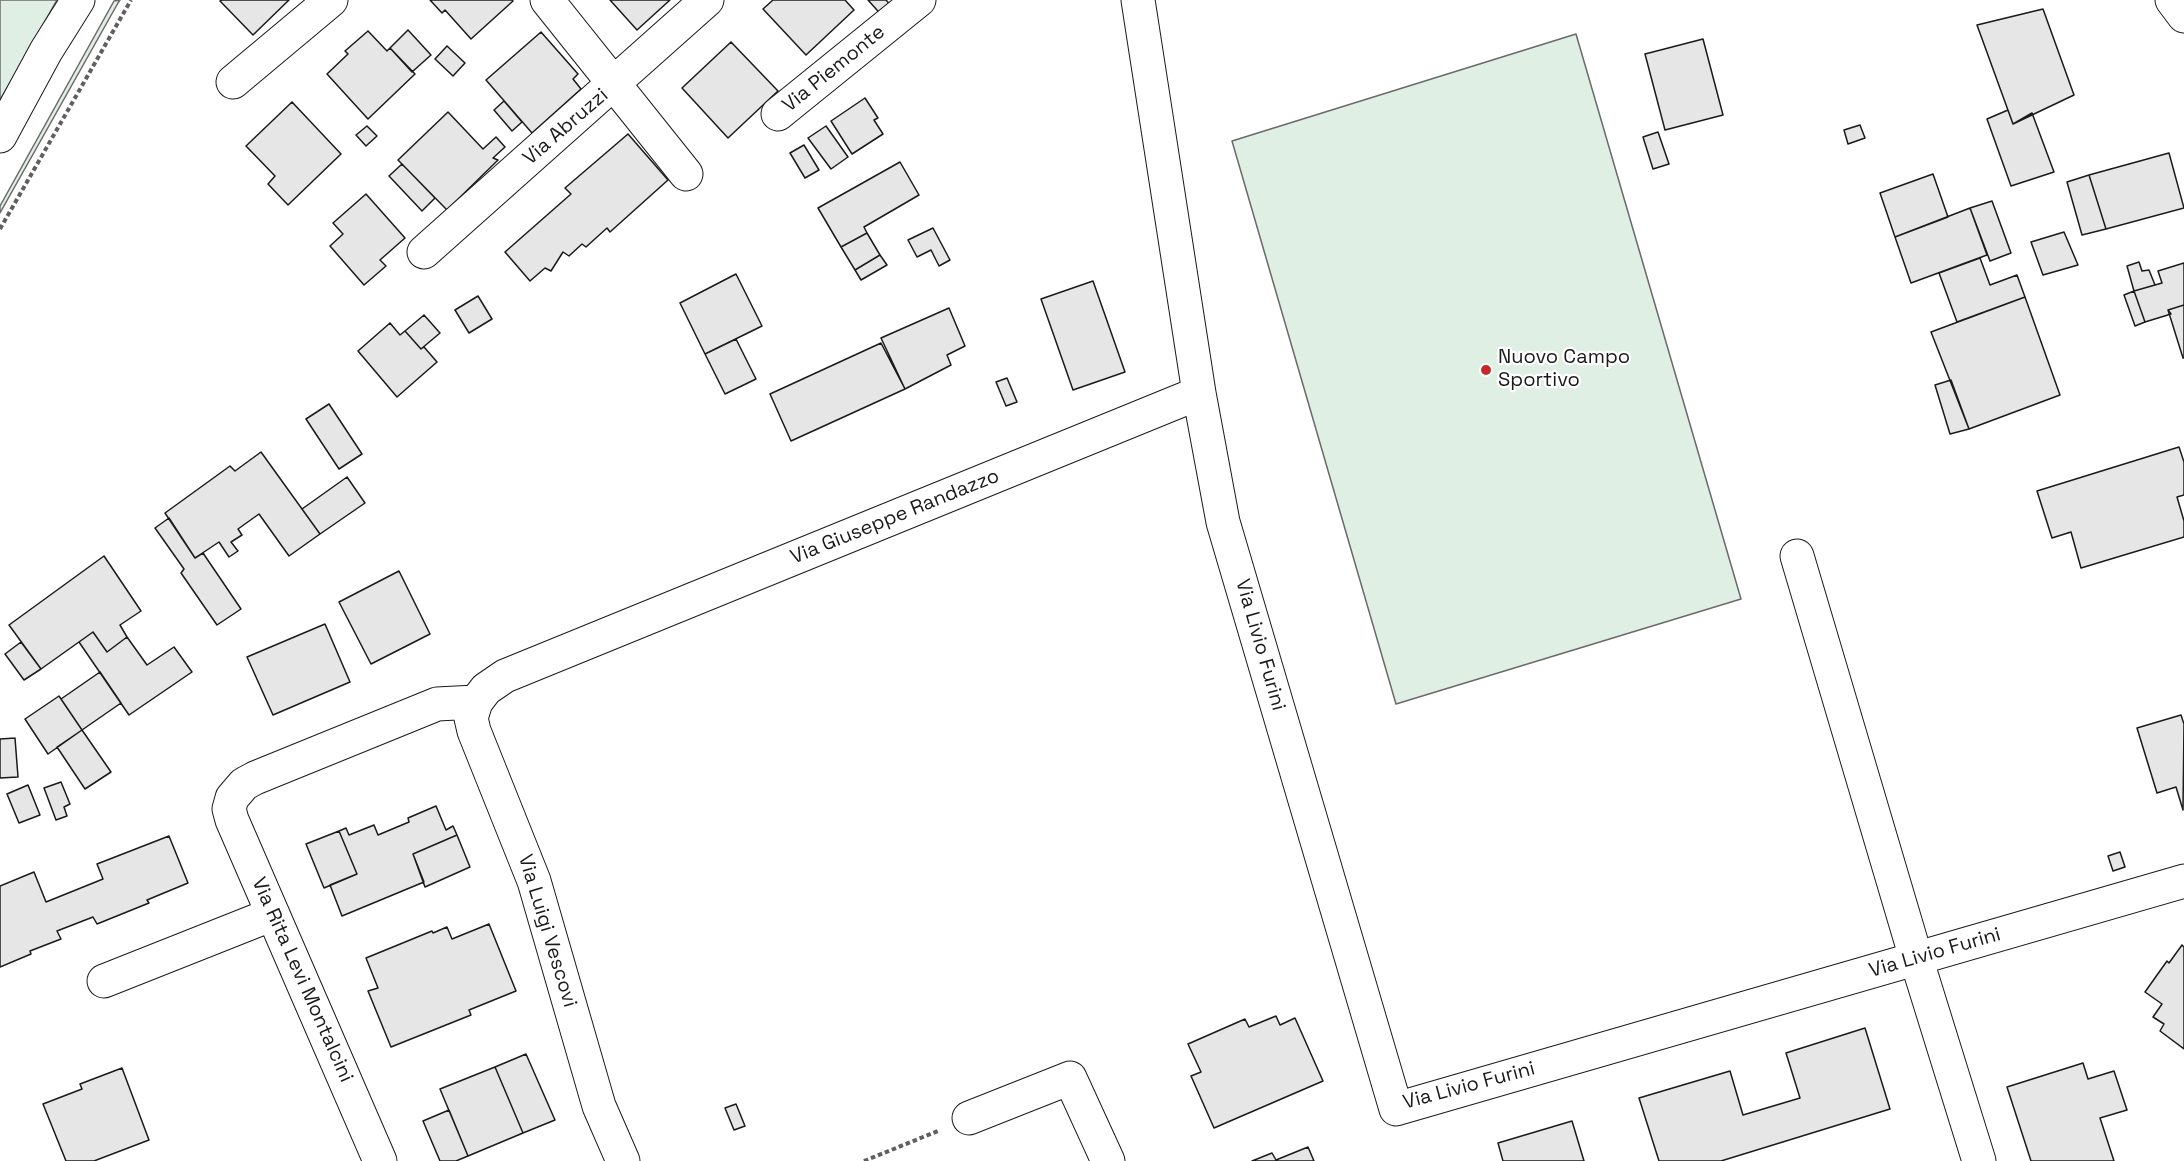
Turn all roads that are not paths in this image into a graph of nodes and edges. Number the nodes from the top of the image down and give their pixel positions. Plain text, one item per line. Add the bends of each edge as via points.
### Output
1 (78, 0) edge
2 (331, 0) edge
3 (547, 0) edge
4 (707, 0) edge
5 (919, 0) edge
6 (1138, 0) edge
7 (2172, 0) edge
8 (2184, 16) edge
9 (233, 82) dead end
10 (614, 84) junction
11 (778, 114) dead end
12 (0, 136) edge
13 (686, 174) dead end
14 (424, 252) dead end
15 (1199, 393) junction
16 (1797, 556) dead end
17 (476, 702) junction
18 (2184, 881) edge
19 (273, 914) junction
20 (1916, 958) junction
21 (104, 981) dead end
22 (969, 1118) road end
23 (380, 1161) edge
24 (623, 1161) edge
25 (1108, 1161) edge
26 (1979, 1161) edge

1 - 12 street
2 - 9 street
3 - 10 street
4 - 10 street, Via Abruzzi
5 - 11 street, Via Piemonte
6 - 15 street
7 - 8 street
10 - 13 street
10 - 14 street, Via Abruzzi
15 - 17 street, Via Giuseppe Randazzo via 505,676 486,689
15 - 20 street, Via Livio Furini via 1223,522 1396,1109
16 - 20 street
17 - 19 street, Via Rita Levi Montalcini via 437,704 244,784 232,798 229,809
17 - 24 street, Via Luigi Vescovi via 471,718 474,731 534,881 599,1106
18 - 20 street, Via Livio Furini
19 - 21 street
19 - 23 street, Via Rita Levi Montalcini
20 - 26 street
22 - 25 street via 1070,1078

